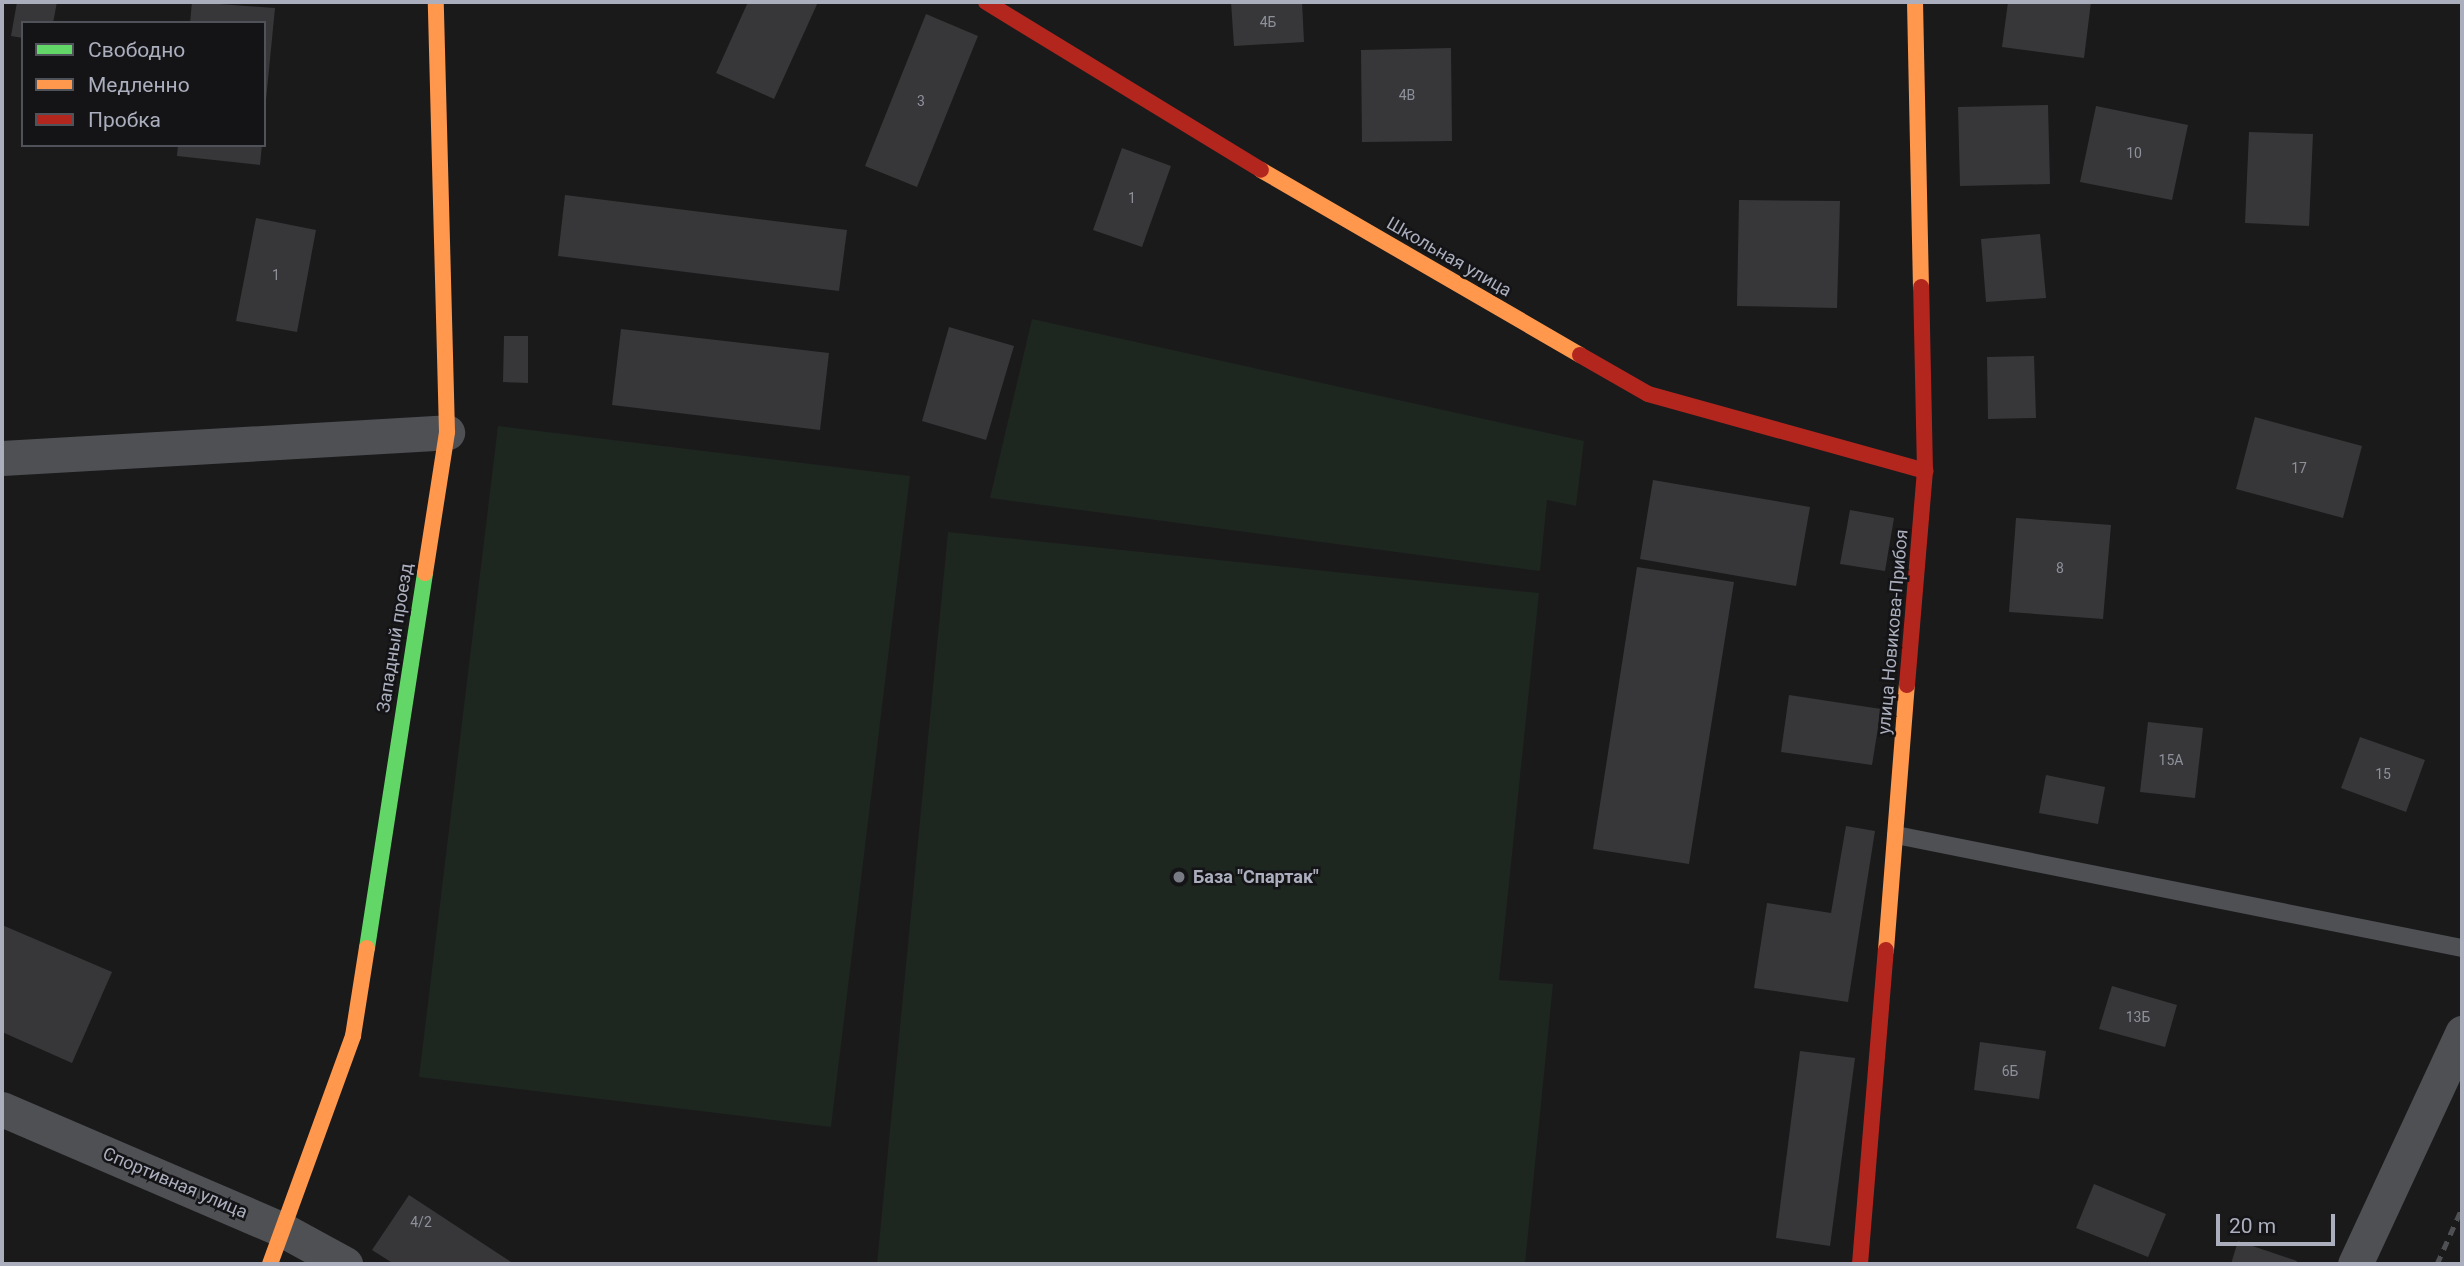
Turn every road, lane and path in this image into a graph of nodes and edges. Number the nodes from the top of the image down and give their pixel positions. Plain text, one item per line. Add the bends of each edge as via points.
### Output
1 (436, 2) edge
2 (986, 2) edge
3 (1915, 2) edge
4 (447, 432) junction
5 (2, 458) edge
6 (1925, 471) junction
7 (1896, 835) junction
8 (2462, 948) edge
9 (2462, 1033) edge
10 (2, 1109) edge
11 (283, 1230) junction
12 (270, 1264) edge
13 (345, 1264) edge
14 (1860, 1264) edge
15 (2355, 1264) edge

1 - 4 street, Западный проезд
2 - 6 street, Школьная улица via 1223,148 1648,394
3 - 6 street, улица Новикова-Прибоя
4 - 5 street
4 - 11 street, Западный проезд via 353,1036
6 - 7 street, улица Новикова-Прибоя
7 - 8 lane
7 - 14 street, улица Новикова-Прибоя
9 - 15 street
10 - 11 street, Спортивная улица
11 - 12 street, Западный проезд
11 - 13 street, Спортивная улица

